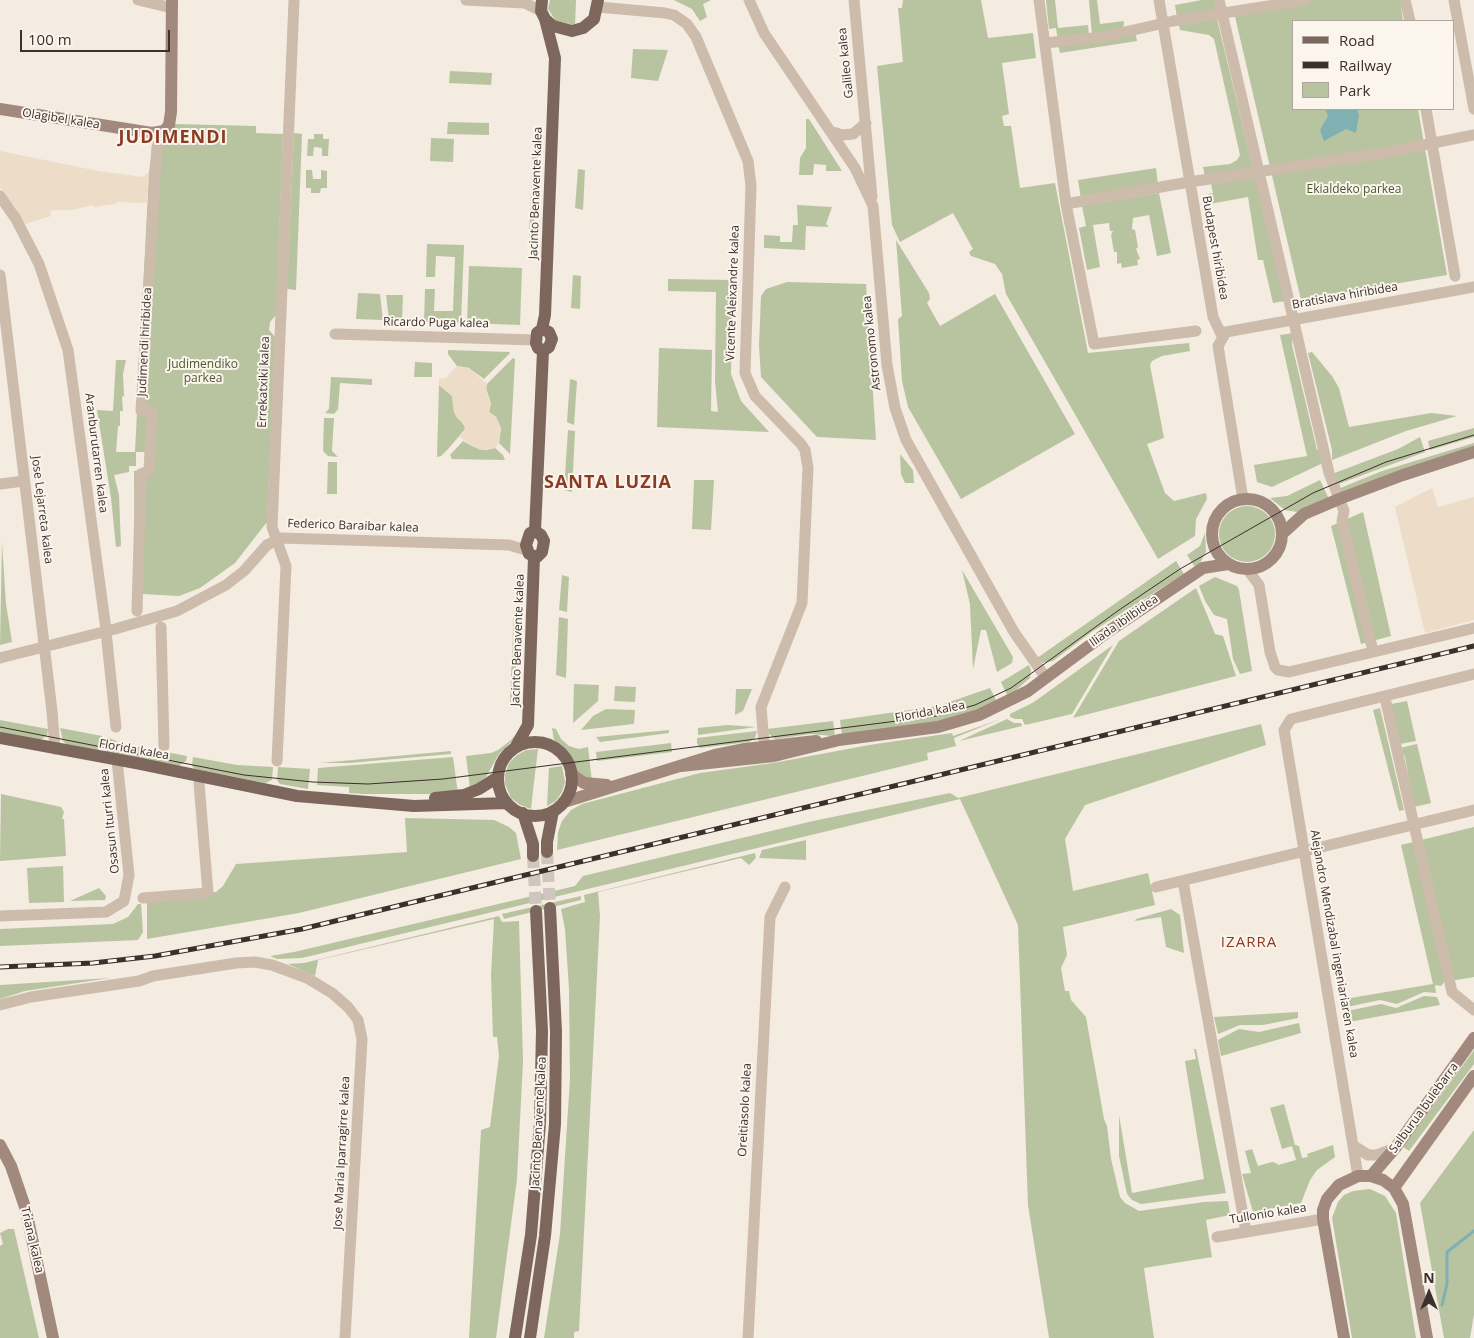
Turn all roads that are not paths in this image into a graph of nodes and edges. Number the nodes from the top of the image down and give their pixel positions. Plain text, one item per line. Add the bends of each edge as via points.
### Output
1 (138, 0) edge
2 (466, 0) edge
3 (749, 0) edge
4 (854, 0) edge
5 (1039, 0) edge
6 (1159, 0) edge
7 (1219, 0) edge
8 (1306, 0) edge
9 (1405, 0) edge
10 (1454, 0) edge
11 (294, 1) dead end
12 (598, 3) edge
13 (172, 4) edge
14 (543, 10) edge
15 (1222, 14) junction
16 (1410, 20) edge
17 (1163, 23) junction
18 (568, 30) junction
19 (1045, 43) junction
20 (556, 58) junction
21 (0, 108) edge
22 (1474, 109) edge
23 (1426, 110) edge
24 (866, 123) junction
25 (833, 132) junction
26 (1474, 135) edge
27 (1432, 142) junction
28 (158, 147) dead end
29 (1260, 172) junction
30 (1189, 182) junction
31 (0, 197) edge
32 (1066, 204) junction
33 (873, 206) junction
34 (0, 275) edge
35 (1455, 276) dead end
36 (1474, 287) edge
37 (1293, 319) junction
38 (1196, 331) dead end
39 (335, 334) dead end
40 (1222, 336) junction
41 (539, 346) junction
42 (1474, 452) edge
43 (24, 481) junction
44 (0, 484) edge
45 (1244, 499) junction
46 (1339, 499) junction
47 (1273, 509) junction
48 (1304, 514) junction
49 (535, 532) junction
50 (1283, 533) junction
51 (276, 539) junction
52 (1212, 541) junction
53 (530, 553) junction
54 (1228, 564) junction
55 (1203, 568) junction
56 (1247, 569) junction
57 (137, 611) dead end
58 (161, 627) dead end
59 (1474, 628) edge
60 (106, 632) junction
61 (45, 646) junction
62 (1372, 647) dead end
63 (0, 658) edge
64 (1474, 674) edge
65 (1046, 678) junction
66 (1386, 702) dead end
67 (528, 725) junction
68 (116, 727) dead end
69 (0, 738) edge
70 (543, 744) junction
71 (164, 746) dead end
72 (515, 748) junction
73 (55, 749) junction
74 (764, 752) junction
75 (117, 760) junction
76 (277, 761) dead end
77 (571, 774) junction
78 (498, 777) junction
79 (199, 783) dead end
80 (620, 784) junction
81 (264, 788) junction
82 (564, 802) junction
83 (507, 803) junction
84 (1474, 810) edge
85 (553, 811) junction
86 (523, 814) junction
87 (1415, 824) junction
88 (1304, 851) junction
89 (547, 852) tunnel mouth
90 (533, 856) tunnel mouth
91 (1183, 881) junction
92 (785, 887) dead end
93 (1156, 888) dead end
94 (143, 898) dead end
95 (550, 908) tunnel mouth
96 (536, 911) tunnel mouth
97 (0, 916) edge
98 (0, 1005) edge
99 (1474, 1010) edge
100 (1474, 1038) edge
101 (1474, 1076) edge
102 (0, 1145) edge
103 (1354, 1146) junction
104 (1395, 1148) junction
105 (1365, 1176) junction
106 (1394, 1188) junction
107 (1323, 1219) junction
108 (1246, 1232) junction
109 (1217, 1237) dead end
110 (53, 1338) edge
111 (345, 1338) edge
112 (515, 1338) edge
113 (530, 1338) edge
114 (748, 1338) edge
115 (1344, 1338) edge
116 (1427, 1338) edge

1 - 13 street
2 - 14 street via 525,3
3 - 25 street, Astronomo kalea via 764,33
4 - 24 street, Galileo kalea
5 - 19 street
6 - 17 street, Budapest hiribidea
7 - 15 street
8 - 15 street
9 - 16 street
10 - 22 street
11 - 51 street, Errekatxiki kalea via 273,496 272,527
12 - 18 main road via 590,24 578,30
12 - 74 street, Vicente Aleixandre kalea via 665,12 687,24 696,37 748,162 751,186 745,373 755,396 805,450 808,468 802,603 762,707
13 - 21 main road, Olagibel kalea via 170,118 164,130 152,133
14 - 18 main road via 553,26
14 - 20 main road, Jacinto Benavente kalea
15 - 17 street
15 - 29 street
17 - 19 street via 1103,37
17 - 30 street, Budapest hiribidea
18 - 20 main road, Jacinto Benavente kalea
19 - 32 street
20 - 41 main road, Jacinto Benavente kalea via 542,329 537,333
23 - 27 street
24 - 25 street via 853,134
24 - 33 street, Galileo kalea
25 - 33 street, Astronomo kalea via 856,168
26 - 27 street
27 - 29 street via 1378,154
27 - 35 street
28 - 57 street, Judimendi hiribidea via 141,411 152,412 150,471 141,474
29 - 30 street
29 - 37 street
30 - 32 street
30 - 40 street, Budapest hiribidea via 1213,317
31 - 60 street, Aranburutarren kalea via 20,225 39,264 68,350
32 - 38 street via 1094,344
33 - 65 street, Astronomo kalea via 887,365 895,408 906,440 1014,632
34 - 43 street, Jose Lejarreta kalea
36 - 37 street, Bratislava hiribidea
37 - 40 street, Bratislava hiribidea via 1229,330
37 - 46 street via 1329,474
39 - 41 street, Ricardo Puga kalea
40 - 45 street, Budapest hiribidea via 1218,346
41 - 49 main road
42 - 46 main road
43 - 44 street
43 - 61 street, Jose Lejarreta kalea
45 - 47 main road via 1259,500
45 - 52 main road via 1228,504 1216,516
46 - 48 main road
46 - 62 street
47 - 48 main road via 1289,515
47 - 50 main road
48 - 50 main road
49 - 53 main road via 528,536
49 - 53 main road via 543,538 544,545 542,552
50 - 56 main road via 1280,547 1272,559
51 - 53 street, Federico Baraibar kalea via 306,537 509,545
51 - 60 street, Federico Baraibar kalea via 244,571 210,596 177,611
51 - 76 street, Errekatxiki kalea via 286,566
52 - 54 main road
52 - 55 main road via 1212,550
53 - 67 main road, Jacinto Benavente kalea
54 - 55 main road, Iliada ibilbidea
54 - 56 main road
55 - 65 main road, Iliada ibilbidea
56 - 59 street via 1259,585 1270,652 1278,670 1289,672
58 - 71 street
60 - 61 street, Federico Baraibar kalea
60 - 68 street, Aranburutarren kalea
61 - 63 street, Federico Baraibar kalea
61 - 73 street, Jose Lejarreta kalea
64 - 88 street, Alejandro Mendizabal ingeniariaren kalea via 1291,719 1286,724 1285,742
65 - 74 main road, Florida kalea via 1002,706 960,722
66 - 87 street
67 - 70 main road
67 - 72 main road, Jacinto Benavente kalea
69 - 73 main road, Florida kalea
70 - 72 main road
70 - 77 main road via 563,756
72 - 78 main road via 504,759
73 - 75 main road, Florida kalea
74 - 80 main road, Florida kalea via 681,766
75 - 81 main road, Florida kalea
75 - 97 street, Osasun Iturri kalea via 130,876 124,901 106,912
77 - 80 main road via 589,785
77 - 82 main road
78 - 81 main road, Florida kalea via 472,792 453,797 376,797
78 - 83 main road via 499,789
79 - 94 street via 208,893
80 - 82 main road
81 - 83 main road, Florida kalea via 297,796 365,804 444,806
82 - 85 main road
83 - 86 main road
84 - 87 street
85 - 86 main road via 535,816
85 - 89 main road
86 - 90 main road via 533,844
87 - 88 street
87 - 99 street via 1452,992
88 - 91 street
88 - 103 street, Alejandro Mendizabal ingeniariaren kalea
91 - 93 street
91 - 108 street
92 - 114 street, Oreitiasolo kalea via 770,917
95 - 113 main road, Jacinto Benavente kalea via 556,1032 555,1124 544,1245
96 - 112 main road, Jacinto Benavente kalea via 542,1031 540,1124 531,1235
98 - 111 street, Jose Maria Iparragirre kalea via 31,997 139,981 153,982 248,969 269,971 321,987 348,1007 358,1020 362,1039
100 - 104 main road, Salburua bulebarra
101 - 106 main road, Salburua bulebarra
102 - 110 main road, Triana kalea via 24,1203
103 - 104 street via 1368,1155
103 - 105 street, Alejandro Mendizabal ingeniariaren kalea
104 - 105 main road, Salburua bulebarra
105 - 106 main road
105 - 107 main road, Salburua bulebarra via 1347,1180 1333,1191 1327,1199
106 - 116 main road via 1405,1210
107 - 108 street, Tullonio kalea
107 - 115 main road
108 - 109 street, Tullonio kalea

